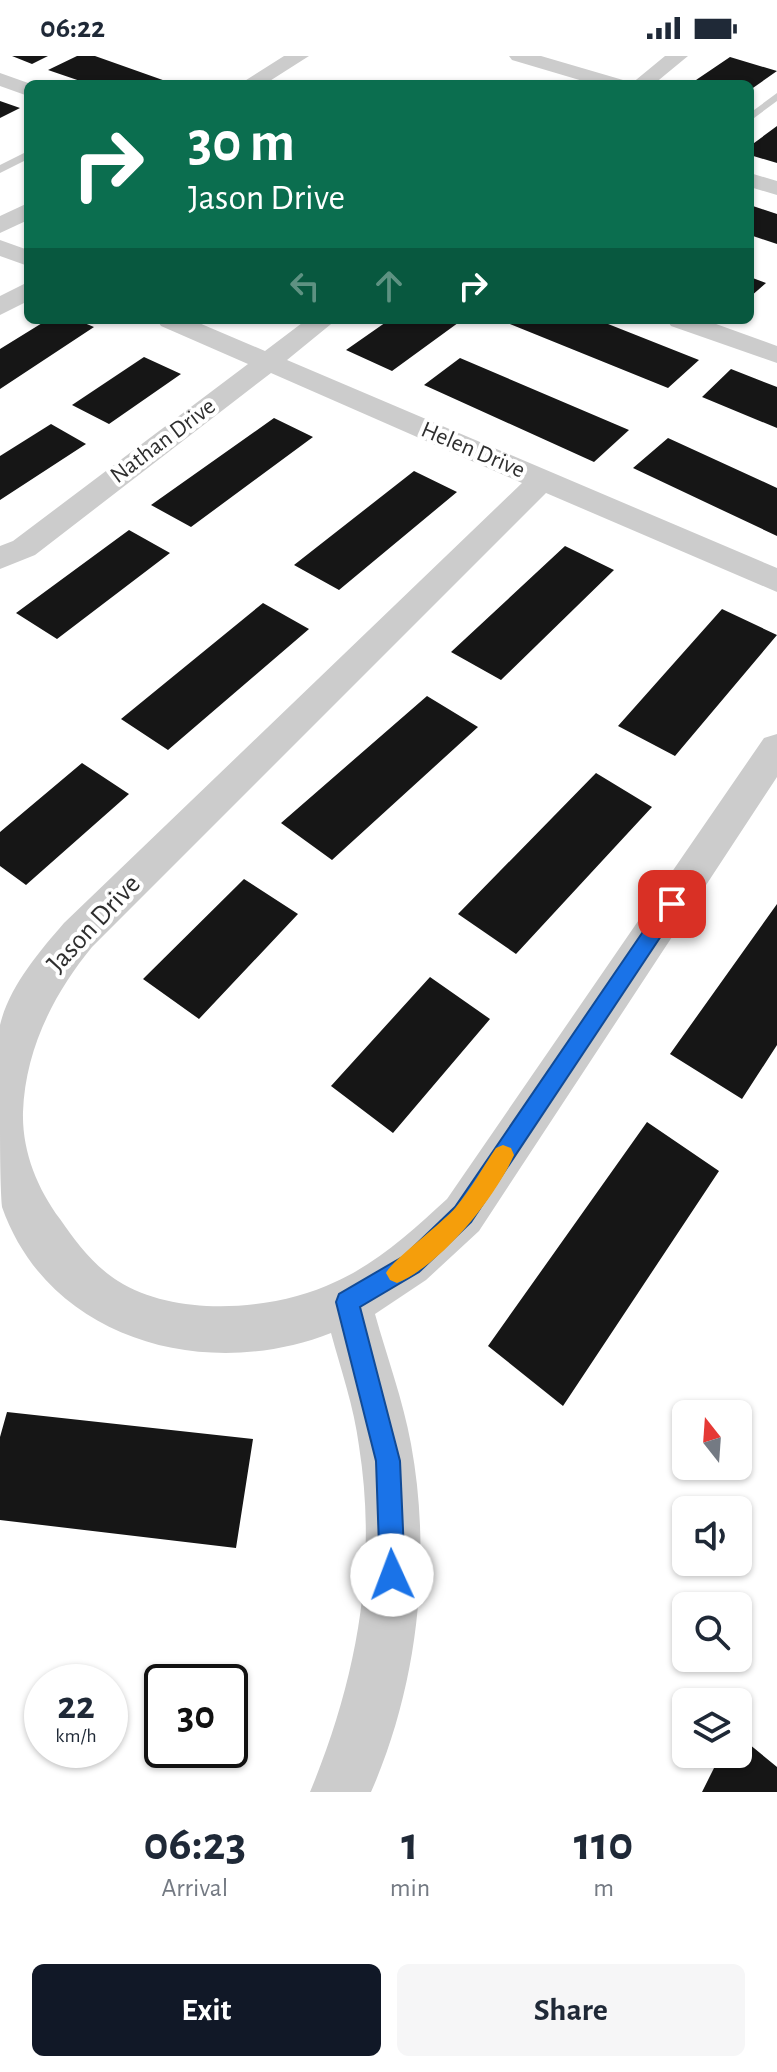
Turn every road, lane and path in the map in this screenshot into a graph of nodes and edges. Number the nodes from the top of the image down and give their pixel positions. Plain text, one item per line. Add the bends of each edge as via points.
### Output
1 (299, 56) edge
2 (678, 56) edge
3 (527, 57) edge
4 (273, 71) junction
5 (0, 79) edge
6 (257, 80) edge
7 (300, 80) dead end
8 (603, 80) edge
9 (646, 80) edge
10 (24, 88) edge
11 (777, 96) edge
12 (754, 115) edge
13 (24, 156) edge
14 (0, 170) edge
15 (754, 181) edge
16 (777, 188) edge
17 (24, 212) edge
18 (0, 226) edge
19 (0, 247) edge
20 (24, 257) edge
21 (24, 292) edge
22 (0, 307) edge
23 (179, 324) edge
24 (318, 324) edge
25 (691, 324) edge
26 (777, 355) edge
27 (267, 362) junction
28 (542, 480) junction
29 (0, 558) edge
30 (777, 581) edge
31 (777, 748) edge
32 (347, 1302) junction
33 (340, 1792) edge

1 - 4 street
2 - 9 street
3 - 8 street
4 - 6 street
4 - 7 street
5 - 10 street
11 - 12 lane
13 - 14 lane
15 - 16 street
17 - 18 street
19 - 20 street
21 - 22 street
23 - 27 street, Helen Drive
24 - 27 street, Nathan Drive
25 - 26 street
27 - 28 street, Helen Drive
27 - 29 street, Nathan Drive via 24,548
28 - 30 street, Helen Drive
28 - 32 street, Jason Drive via 78,935 45,973 19,1023 1,1113 10,1177 41,1237 100,1298 155,1322 206,1329 272,1326
31 - 32 street, Jason Drive via 463,1215 412,1264
32 - 33 street via 388,1461 392,1575 377,1678 353,1767

